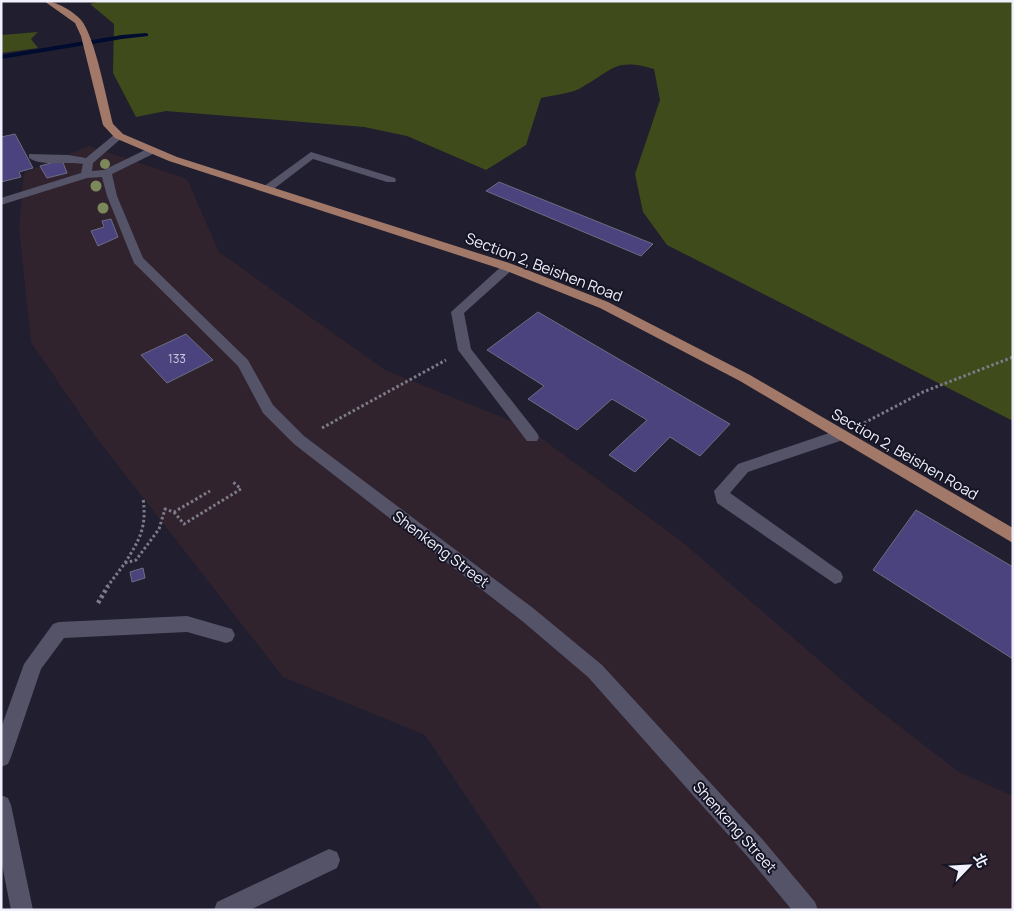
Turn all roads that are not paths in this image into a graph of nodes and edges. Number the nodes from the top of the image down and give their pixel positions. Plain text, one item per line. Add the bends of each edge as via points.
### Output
1 (48, 1) edge
2 (119, 136) junction
3 (151, 151) junction
4 (33, 156) dead end
5 (88, 162) junction
6 (106, 173) junction
7 (86, 176) junction
8 (390, 180) dead end
9 (266, 189) junction
10 (1, 202) edge
11 (508, 267) junction
12 (841, 435) junction
13 (532, 437) dead end
14 (1013, 536) edge
15 (834, 577) dead end
16 (226, 635) dead end
17 (1, 757) edge
18 (1, 805) edge
19 (329, 860) dead end
20 (22, 910) edge
21 (225, 910) edge
22 (808, 910) edge

1 - 2 main road via 78,22 108,125
2 - 3 main road, Section 2, Beishen Road
2 - 5 street
3 - 6 street
3 - 9 main road, Section 2, Beishen Road
4 - 5 street via 38,160 68,158
5 - 7 street
6 - 7 street
6 - 22 street, Shenkeng Street via 138,260 243,363 268,409 299,440 527,614 595,671
7 - 10 street
8 - 9 street via 311,155
9 - 11 main road, Section 2, Beishen Road
11 - 12 main road, Section 2, Beishen Road via 604,305 745,378
11 - 13 street via 457,312 465,350
12 - 14 main road, Section 2, Beishen Road
12 - 15 street via 743,468 722,491 723,498
16 - 17 street via 187,624 59,630 33,664
18 - 20 street
19 - 21 street

